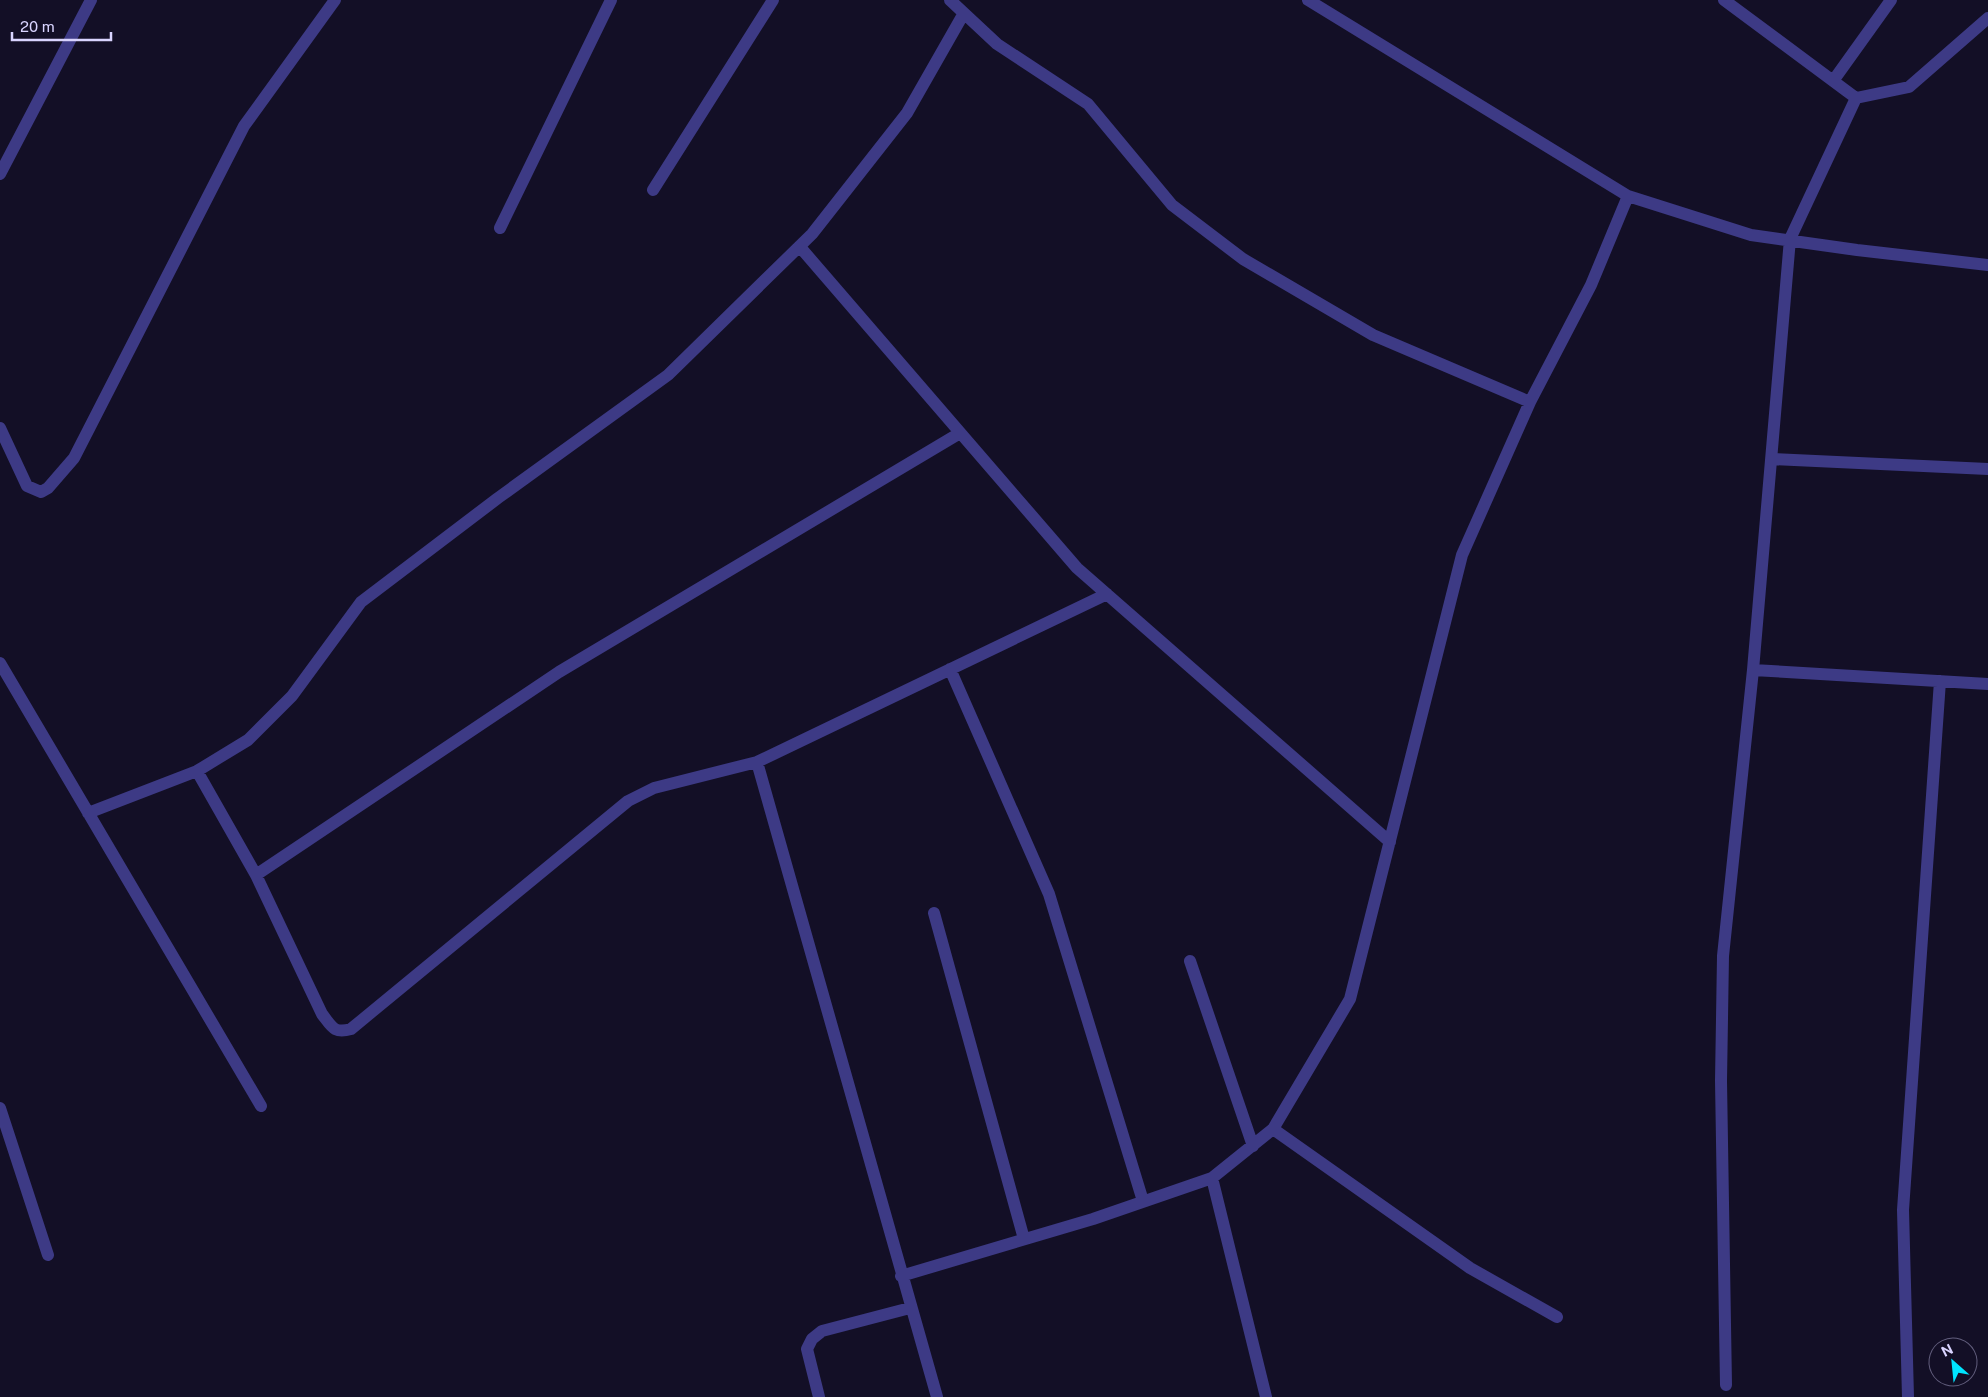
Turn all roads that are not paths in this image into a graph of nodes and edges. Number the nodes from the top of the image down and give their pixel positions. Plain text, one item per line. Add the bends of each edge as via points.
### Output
1 (91, 0) edge
2 (335, 0) edge
3 (611, 0) edge
4 (773, 0) edge
5 (950, 0) edge
6 (1308, 0) edge
7 (1724, 0) edge
8 (1891, 0) edge
9 (964, 13) junction
10 (1988, 18) edge
11 (1833, 81) junction
12 (1856, 98) junction
13 (0, 174) edge
14 (653, 190) dead end
15 (1628, 196) junction
16 (500, 228) dead end
17 (1790, 239) junction
18 (800, 247) junction
19 (1988, 265) edge
20 (1530, 402) junction
21 (0, 428) edge
22 (960, 433) junction
23 (1772, 459) junction
24 (1988, 469) edge
25 (1107, 594) junction
26 (0, 663) edge
27 (950, 669) junction
28 (1753, 670) junction
29 (1940, 681) junction
30 (1988, 684) edge
31 (757, 762) junction
32 (197, 771) junction
33 (88, 813) junction
34 (1390, 842) junction
35 (256, 875) junction
36 (934, 913) dead end
37 (1190, 961) dead end
38 (262, 1106) dead end
39 (0, 1108) edge
40 (1273, 1129) junction
41 (1253, 1146) junction
42 (1212, 1178) junction
43 (1143, 1201) junction
44 (1024, 1239) junction
45 (48, 1255) dead end
46 (901, 1276) junction
47 (910, 1308) junction
48 (1558, 1317) dead end
49 (1726, 1385) dead end
50 (819, 1397) edge
51 (936, 1397) edge
52 (1266, 1397) edge
53 (1908, 1397) edge

1 - 13 street
2 - 21 street via 244,126 74,458 48,488 41,492 27,486
3 - 16 street
4 - 14 street
5 - 9 street
6 - 15 street
7 - 11 street
8 - 11 street
9 - 18 street via 907,113
9 - 20 street via 998,44 1088,104 1172,205 1243,260 1373,334
10 - 12 street via 1909,87
11 - 12 street
12 - 17 street
15 - 17 street via 1751,235
15 - 20 street via 1592,285
17 - 19 street
17 - 23 street
18 - 22 street
18 - 32 street via 668,375 361,602 292,696 248,740
20 - 34 street via 1462,555
22 - 25 street via 1077,568
22 - 35 street via 559,672
23 - 24 street
23 - 28 street
25 - 27 street
25 - 34 street
26 - 33 street
27 - 31 street
27 - 43 street via 1049,894
28 - 29 street
28 - 49 street via 1723,956 1721,1081
29 - 30 street
29 - 53 street via 1903,1210
31 - 35 street via 654,788 628,801 351,1029 342,1032 333,1028 322,1014
31 - 46 street
32 - 33 street
32 - 35 street
33 - 38 street
34 - 40 street via 1350,998
36 - 44 street
37 - 41 street
39 - 45 street
40 - 41 street
40 - 48 street via 1470,1268
41 - 42 street
42 - 43 street
42 - 52 street
43 - 44 street
44 - 46 street
46 - 47 street
47 - 50 street via 822,1331 812,1339 807,1349
47 - 51 street

